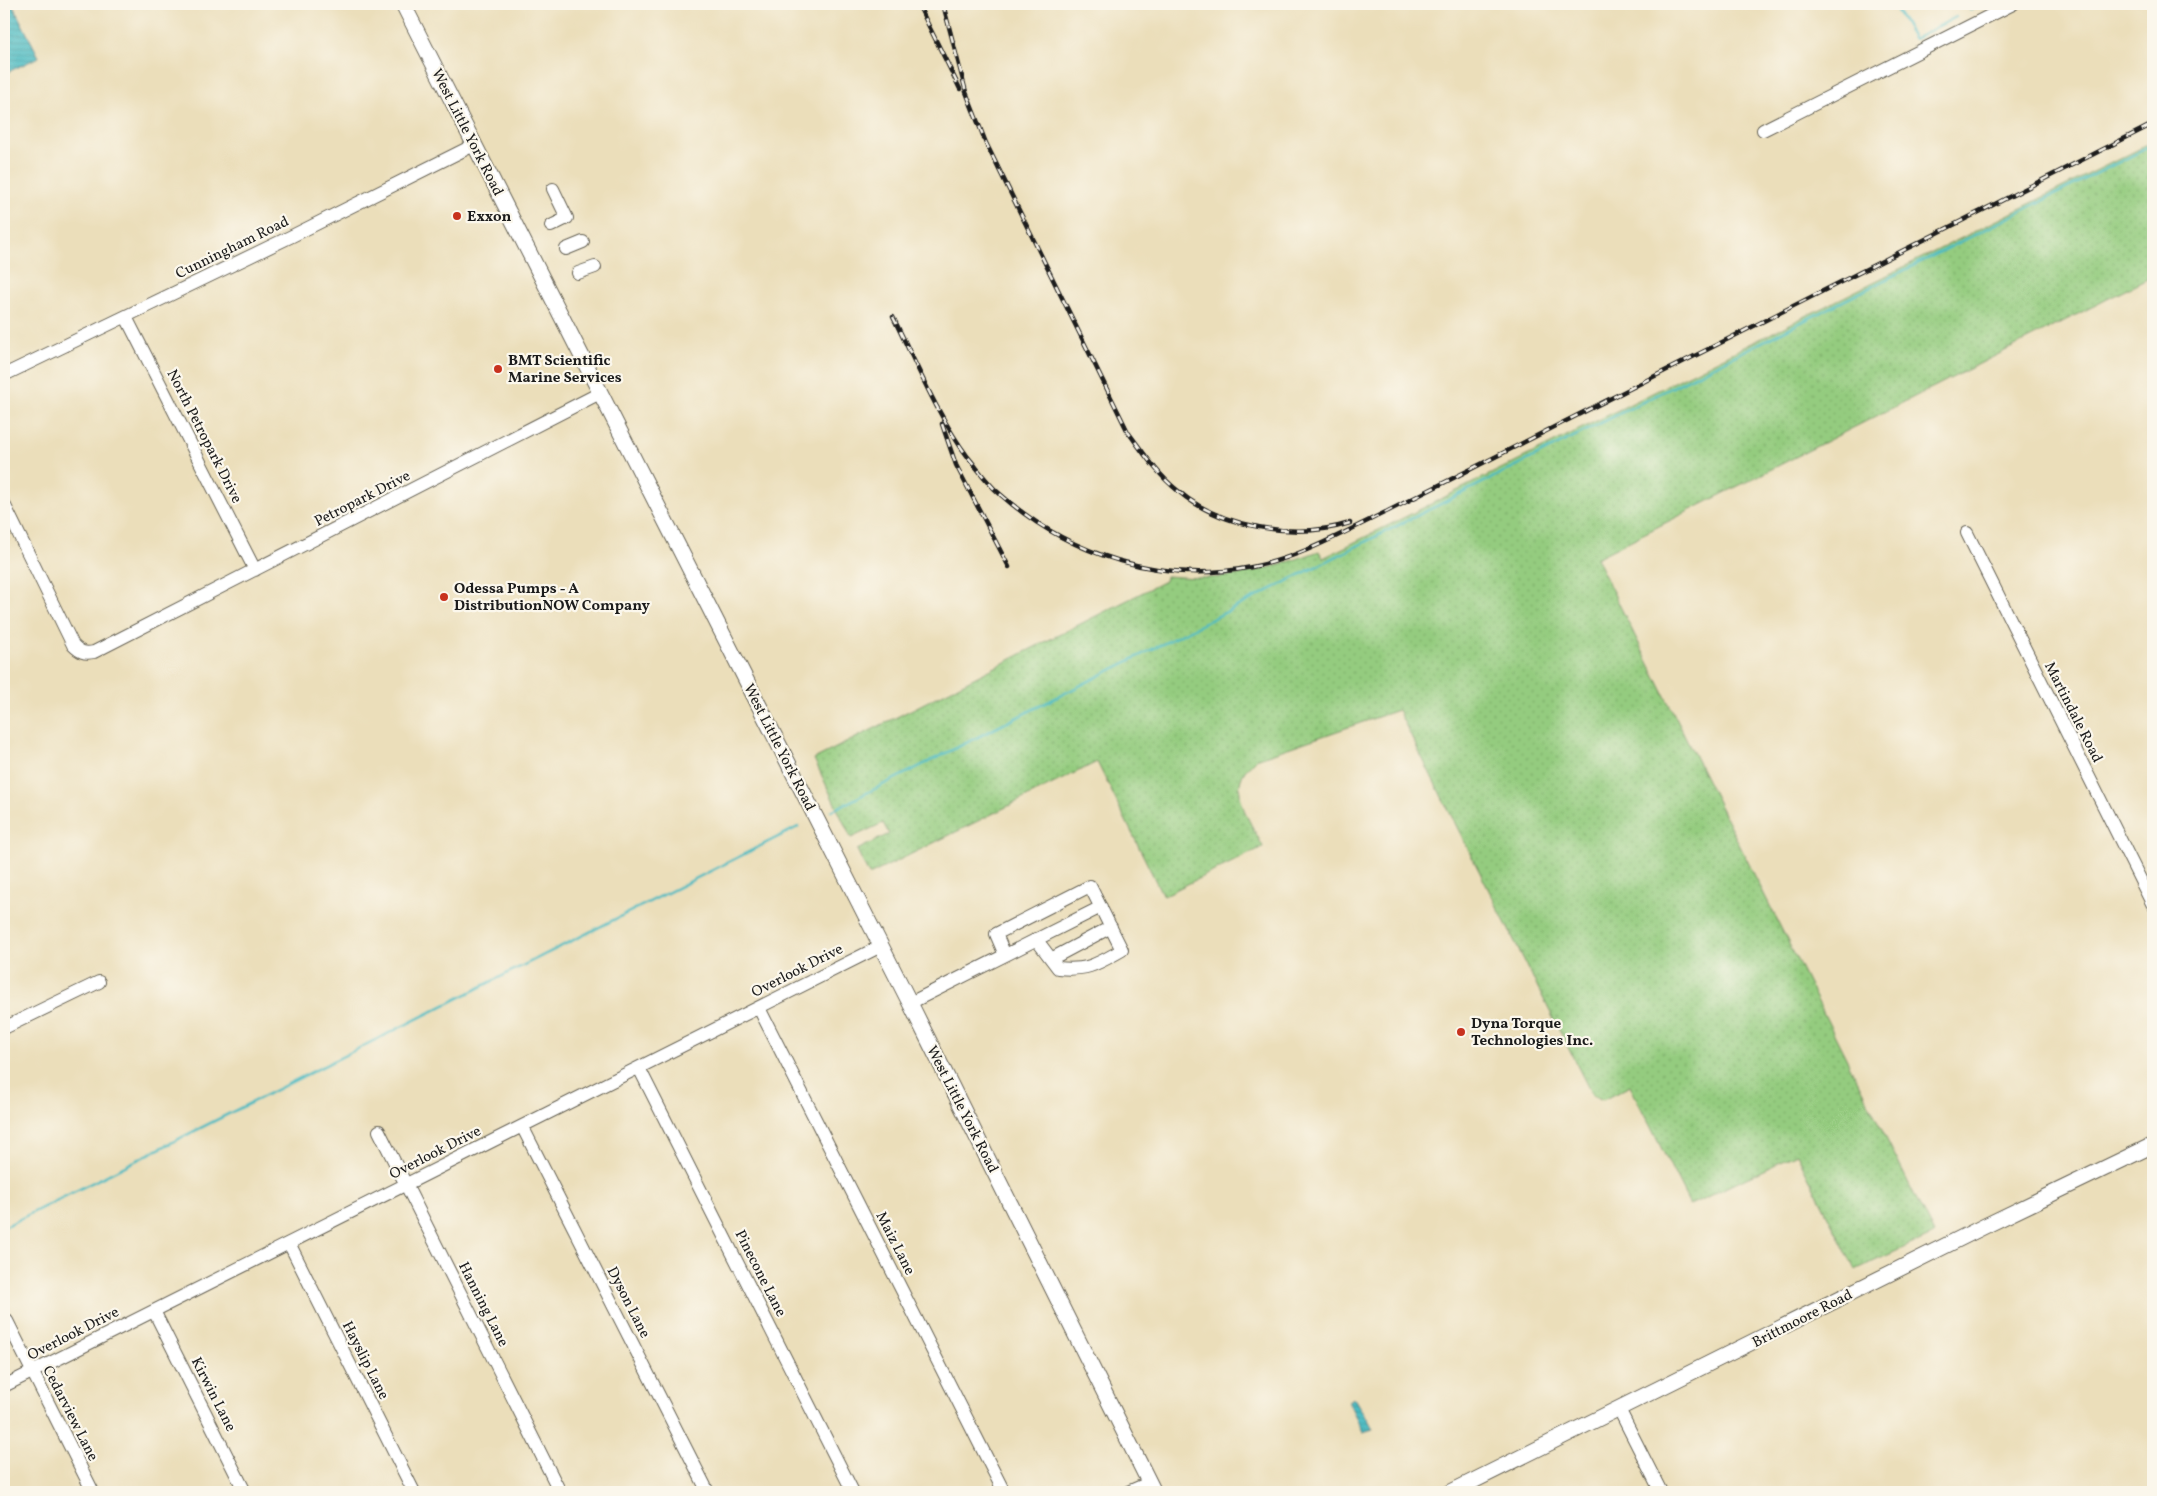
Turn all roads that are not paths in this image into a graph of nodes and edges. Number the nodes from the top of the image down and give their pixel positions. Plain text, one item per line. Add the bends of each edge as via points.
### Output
1 (402, 4) edge
2 (2013, 4) edge
3 (1763, 130) dead end
4 (474, 144) junction
5 (553, 190) dead end
6 (551, 226) dead end
7 (583, 242) dead end
8 (566, 249) dead end
9 (595, 267) dead end
10 (578, 274) dead end
11 (126, 317) junction
12 (4, 375) edge
13 (600, 393) junction
14 (4, 504) edge
15 (1967, 533) dead end
16 (255, 570) junction
17 (2153, 905) edge
18 (1101, 906) junction
19 (1111, 927) junction
20 (1036, 939) junction
21 (881, 946) junction
22 (1005, 955) junction
23 (1051, 959) junction
24 (99, 982) dead end
25 (910, 1003) junction
26 (759, 1008) junction
27 (4, 1028) edge
28 (639, 1068) junction
29 (522, 1126) junction
30 (379, 1131) dead end
31 (2153, 1145) edge
32 (406, 1185) junction
33 (289, 1243) junction
34 (154, 1311) junction
35 (7, 1321) dead end
36 (32, 1372) junction
37 (4, 1386) edge
38 (1619, 1409) junction
39 (1152, 1488) edge
40 (93, 1492) edge
41 (245, 1492) edge
42 (414, 1492) edge
43 (560, 1492) edge
44 (708, 1492) edge
45 (853, 1492) edge
46 (1004, 1492) edge
47 (1128, 1492) edge
48 (1452, 1492) edge
49 (1661, 1492) edge

1 - 4 main road, West Little York Road
2 - 3 street
4 - 11 street, Cunningham Road
4 - 13 main road, West Little York Road
5 - 6 street via 567,218
7 - 8 street
9 - 10 street
11 - 12 street, Cunningham Road
11 - 16 street, North Petropark Drive
13 - 16 street, Petropark Drive
13 - 21 main road, West Little York Road
14 - 16 street, Petropark Drive via 73,645 85,654
15 - 17 street, Martindale Road
18 - 19 street
18 - 20 street
18 - 22 street via 1092,887 1088,886 996,934
19 - 23 street
19 - 23 street via 1122,950 1096,964 1077,970 1058,968
20 - 22 street
20 - 23 street
21 - 25 main road, West Little York Road
21 - 26 street, Overlook Drive
22 - 25 street
24 - 27 street
25 - 39 main road, West Little York Road
26 - 28 street, Overlook Drive
26 - 46 street, Maiz Lane
28 - 29 street, Overlook Drive
28 - 45 street, Pinecone Lane
29 - 32 street, Overlook Drive
29 - 44 street, Dyson Lane
30 - 32 street, Hanning Lane
31 - 38 main road, Brittmoore Road
32 - 33 street, Overlook Drive
32 - 43 street, Hanning Lane
33 - 34 street, Overlook Drive
33 - 42 street, Hayslip Lane
34 - 36 street, Overlook Drive
34 - 41 street, Kirwin Lane
35 - 36 street, Cedarview Lane
36 - 37 street, Overlook Drive
36 - 40 street, Cedarview Lane
38 - 48 main road, Brittmoore Road
38 - 49 street
39 - 47 street

